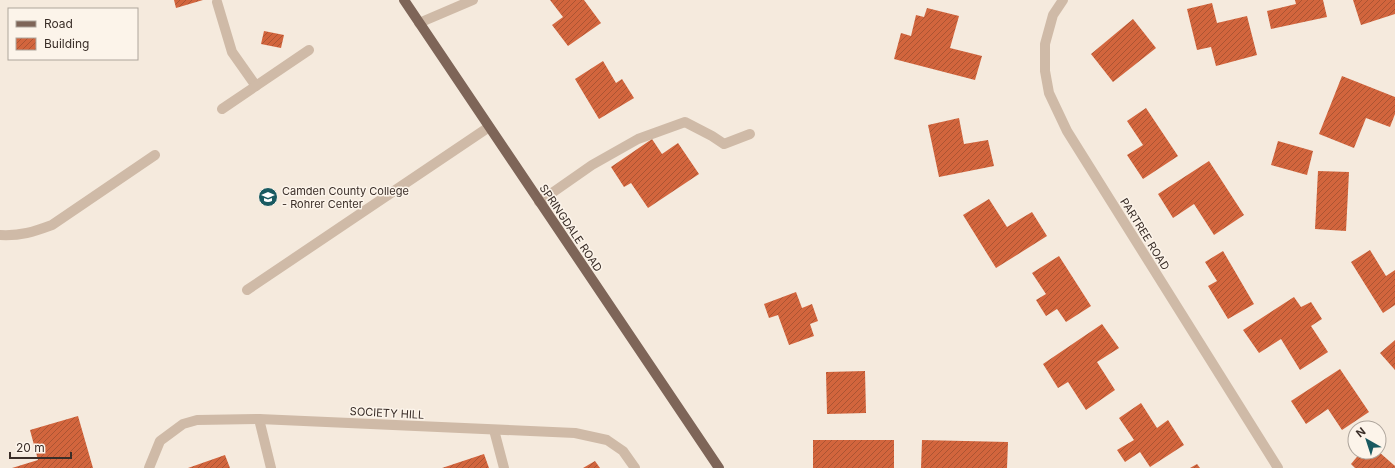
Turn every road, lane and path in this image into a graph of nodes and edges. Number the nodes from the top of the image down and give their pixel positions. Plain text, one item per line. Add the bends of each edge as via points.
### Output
1 (404, 0) edge
2 (474, 0) edge
3 (1063, 0) edge
4 (217, 2) dead end
5 (419, 23) junction
6 (310, 50) dead end
7 (256, 86) junction
8 (222, 109) dead end
9 (489, 126) junction
10 (750, 134) dead end
11 (155, 155) dead end
12 (539, 202) junction
13 (0, 235) edge
14 (247, 290) dead end
15 (259, 419) junction
16 (494, 430) junction
17 (149, 468) edge
18 (271, 468) edge
19 (504, 468) edge
20 (635, 468) edge
21 (719, 468) edge
22 (1278, 468) edge

1 - 5 main road, SPRINGDALE ROAD
2 - 5 street
3 - 22 street, PARTREE ROAD via 1053,15 1045,44 1045,71 1049,93 1067,131
4 - 7 street via 232,52
5 - 9 main road, SPRINGDALE ROAD
6 - 7 street
7 - 8 street
9 - 12 main road, SPRINGDALE ROAD
9 - 14 street
10 - 12 street via 724,144 685,122 638,139 592,165
11 - 13 street via 52,224 34,232 15,236
12 - 21 main road, SPRINGDALE ROAD
15 - 16 street, SOCIETY HILL
15 - 17 street, SOCIETY HILL via 197,420 183,424 160,441
15 - 18 street
16 - 19 street
16 - 20 street, SOCIETY HILL via 575,433 607,440 623,451

